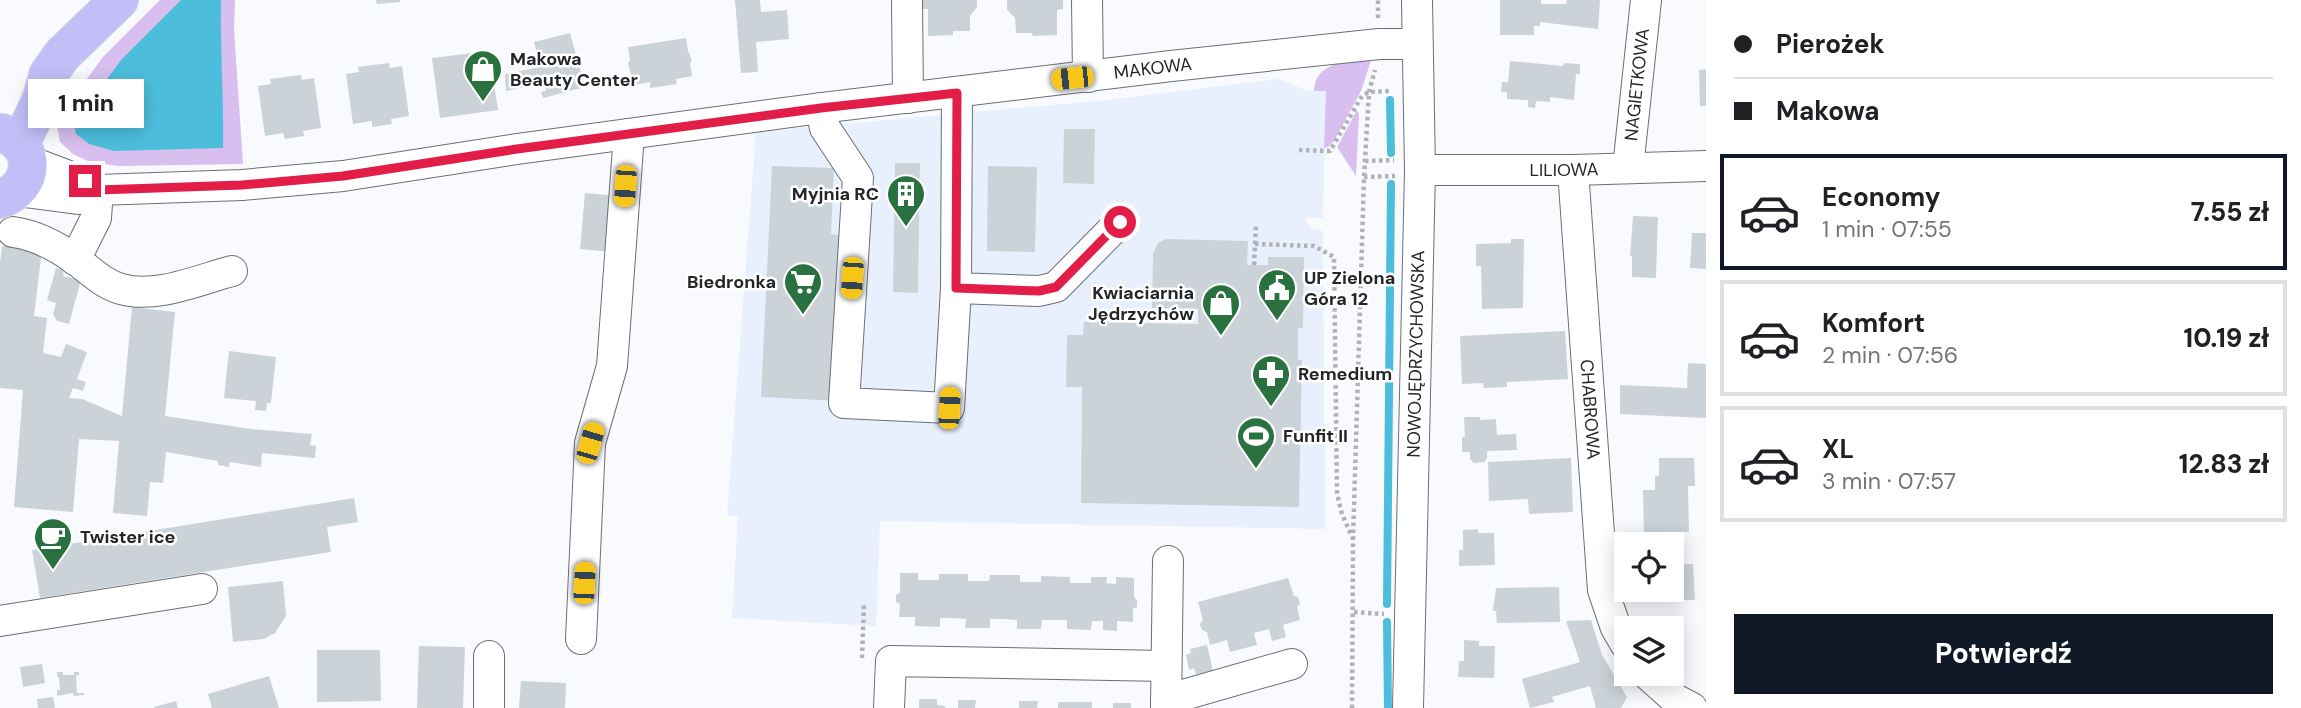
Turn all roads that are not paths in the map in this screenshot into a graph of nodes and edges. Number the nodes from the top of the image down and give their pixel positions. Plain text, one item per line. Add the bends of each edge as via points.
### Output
1 (119, 0) edge
2 (907, 0) edge
3 (1087, 0) edge
4 (1417, 0) edge
5 (1646, 0) edge
6 (1417, 44) junction
7 (1088, 76) junction
8 (957, 93) junction
9 (908, 98) junction
10 (821, 108) junction
11 (629, 134) junction
12 (1706, 166) edge
13 (11, 168) edge
14 (1628, 168) junction
15 (1420, 170) junction
16 (1573, 170) junction
17 (98, 190) junction
18 (1120, 222) dead end
19 (75, 260) junction
20 (232, 271) dead end
21 (956, 288) junction
22 (1168, 561) dead end
23 (202, 589) dead end
24 (0, 621) edge
25 (1614, 622) edge
26 (582, 639) dead end
27 (488, 656) dead end
28 (1292, 664) dead end
29 (1166, 666) junction
30 (1660, 686) edge
31 (1166, 704) edge
32 (489, 708) edge
33 (889, 708) edge
34 (1408, 708) edge
35 (1692, 708) edge

1 - 13 main road via 62,55 48,75 24,89
2 - 9 street
3 - 7 street
4 - 6 street, NOWOJĘDRZYCHOWSKA
5 - 14 street, NAGIETKOWA
6 - 7 street, MAKOWA via 1379,44
6 - 15 street, NOWOJĘDRZYCHOWSKA
7 - 8 street, MAKOWA
8 - 9 street, MAKOWA
8 - 21 street
9 - 10 street, MAKOWA
10 - 11 street, MAKOWA
10 - 21 street via 825,128 859,178 844,403 949,408
11 - 17 street, MAKOWA via 343,176
11 - 26 street via 612,366 590,443
12 - 14 street, LILIOWA
13 - 17 street, MAKOWA via 78,199
13 - 19 street via 30,234
14 - 16 street, LILIOWA
15 - 16 street, LILIOWA
15 - 34 street, NOWOJĘDRZYCHOWSKA
16 - 25 street, CHABROWA via 1603,590
17 - 19 street via 96,218
18 - 21 street via 1056,287 1039,291
19 - 20 street via 121,289 155,291
22 - 29 street
23 - 24 street
27 - 32 street
28 - 31 street
29 - 31 street
29 - 33 street via 891,661
30 - 35 street

